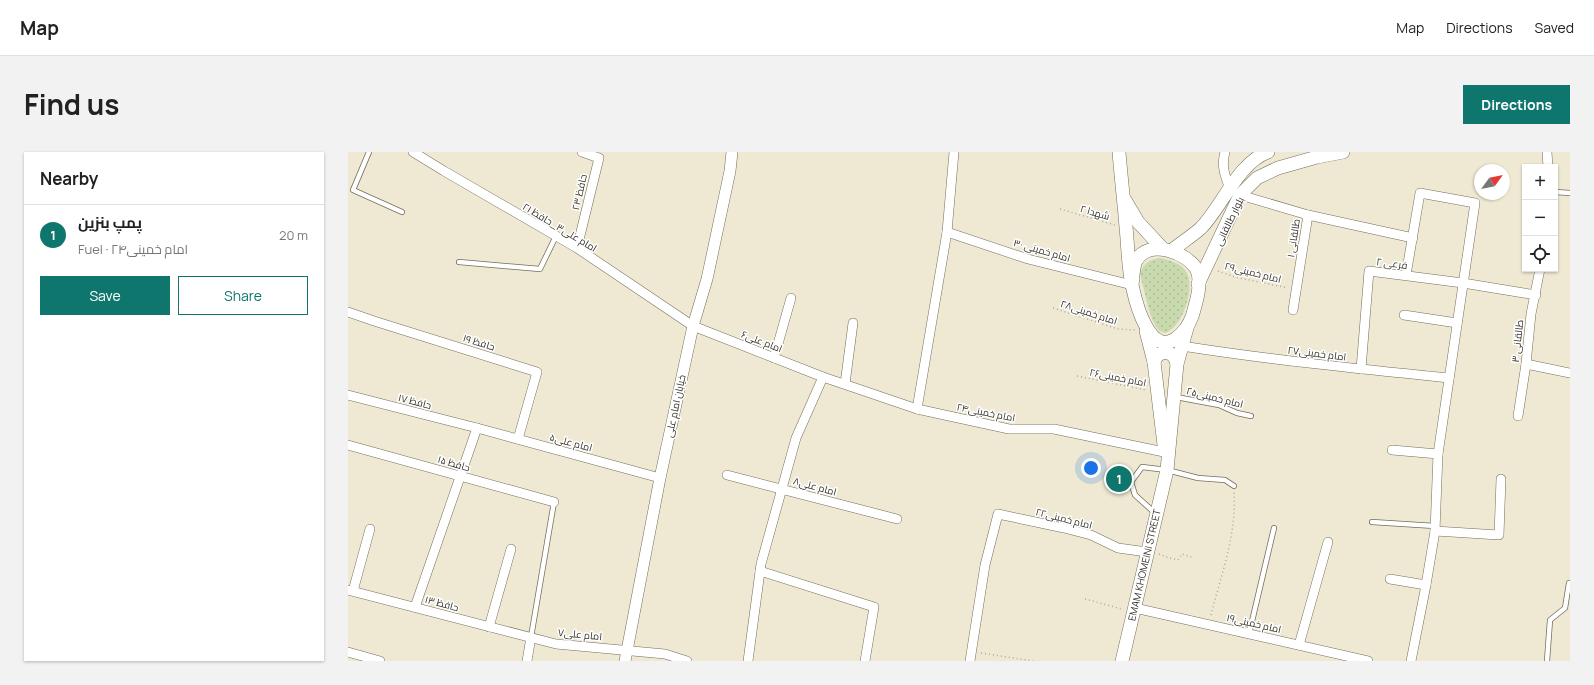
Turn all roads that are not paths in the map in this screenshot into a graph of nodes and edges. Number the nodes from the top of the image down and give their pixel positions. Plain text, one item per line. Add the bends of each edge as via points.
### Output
1 (369, 152) edge
2 (414, 152) edge
3 (582, 152) edge
4 (732, 152) edge
5 (954, 152) edge
6 (1119, 152) edge
7 (1225, 152) edge
8 (1343, 152) edge
9 (1547, 152) edge
10 (1264, 153) edge
11 (599, 155) edge
12 (1548, 164) edge
13 (1235, 192) junction
14 (1558, 192) edge
15 (1570, 193) edge
16 (1122, 196) junction
17 (402, 212) dead end
18 (1308, 215) junction
19 (947, 232) junction
20 (556, 236) junction
21 (1413, 238) junction
22 (577, 248) junction
23 (1167, 250) junction
24 (459, 262) dead end
25 (1540, 272) edge
26 (1406, 275) junction
27 (1463, 283) junction
28 (1198, 284) junction
29 (1132, 285) junction
30 (1536, 295) junction
31 (791, 298) dead end
32 (1293, 310) dead end
33 (348, 312) edge
34 (1404, 315) dead end
35 (853, 323) dead end
36 (1457, 323) junction
37 (692, 326) junction
38 (1144, 326) junction
39 (1188, 326) junction
40 (1182, 346) junction
41 (774, 358) junction
42 (1154, 362) junction
43 (1177, 364) junction
44 (1526, 364) junction
45 (1361, 369) junction
46 (1570, 373) edge
47 (823, 376) junction
48 (1449, 378) junction
49 (845, 384) junction
50 (348, 395) edge
51 (1174, 396) junction
52 (917, 409) junction
53 (1251, 416) dead end
54 (1518, 416) dead end
55 (477, 428) junction
56 (518, 439) junction
57 (348, 445) edge
58 (1392, 450) dead end
59 (1164, 452) junction
60 (1438, 454) junction
61 (1166, 470) junction
62 (727, 475) dead end
63 (460, 477) junction
64 (660, 478) junction
65 (1501, 479) dead end
66 (1234, 486) road end
67 (782, 488) junction
68 (554, 502) joint
69 (1156, 514) junction
70 (897, 519) dead end
71 (1372, 522) dead end
72 (1274, 528) dead end
73 (370, 529) dead end
74 (1435, 529) junction
75 (1328, 542) dead end
76 (511, 549) dead end
77 (1148, 550) junction
78 (760, 571) junction
79 (1390, 579) dead end
80 (1569, 583) edge
81 (1426, 585) junction
82 (351, 590) edge
83 (415, 607) junction
84 (1134, 610) junction
85 (489, 627) junction
86 (1249, 634) junction
87 (531, 637) junction
88 (1299, 645) junction
89 (348, 652) edge
90 (626, 656) edge
91 (970, 656) edge
92 (1337, 657) edge
93 (380, 661) edge
94 (527, 661) edge
95 (687, 661) edge
96 (748, 661) edge
97 (865, 661) edge
98 (1122, 661) edge
99 (1368, 661) edge
100 (1411, 661) edge
101 (1547, 661) edge

1 - 17 lane via 353,190
2 - 20 street, امام علی۳_حافظ ۲۱
3 - 11 street, حافظ ۲۳
4 - 37 street, خیابان امام علی via 707,279
5 - 19 street
6 - 16 main road
7 - 13 street via 1223,172
8 - 13 main road, بلوار طالقانی via 1278,168
9 - 12 street
10 - 13 main road via 1238,177
11 - 22 street, حافظ ۲۳
13 - 18 street, طالقانی ۱
13 - 23 main road via 1200,228
13 - 28 main road, بلوار طالقانی
14 - 15 lane
16 - 23 main road via 1138,222
16 - 29 main road
18 - 21 street
18 - 32 street, طالقانی ۱
19 - 29 street, امام خمینی ۳۰ via 1028,259
19 - 52 street
20 - 22 street, امام علی۳_حافظ ۲۱
20 - 24 lane via 540,269
21 - 26 street
21 - 27 street via 1420,193 1475,203
22 - 37 street, امام علی۳_حافظ ۲۱
23 - 28 main road via 1191,262 1198,272
23 - 29 main road via 1149,251 1140,256 1135,262
25 - 30 street, طالقانی ۳
26 - 27 street, فرعی ۲
26 - 45 street, فرعی ۲ via 1369,271
27 - 30 street, فرعی ۲
27 - 36 street
28 - 39 main road via 1197,298
29 - 38 main road
30 - 44 street, طالقانی ۳
31 - 41 street
33 - 56 street, حافظ ۱۹ via 537,372
34 - 36 street
35 - 49 street
36 - 48 street
37 - 41 street, امام علی۶
37 - 64 street, خیابان امام علی
38 - 39 main road via 1156,340 1165,342 1173,340
38 - 42 main road, EMAM KHOMEINI STREET
39 - 40 main road, EMAM KHOMEINI STREET
40 - 43 main road, EMAM KHOMEINI STREET
40 - 45 street, امام خمینی۲۷ via 1244,356
41 - 47 street, امام علی۶
42 - 43 main road via 1159,354 1164,352 1173,355
42 - 59 main road, EMAM KHOMEINI STREET
43 - 51 main road, EMAM KHOMEINI STREET
44 - 46 street
44 - 54 street, طالقانی ۳
45 - 48 street, امام خمینی۲۷
47 - 49 street, امام خمینی۲۴
47 - 67 street via 796,438
48 - 60 street
49 - 52 street, امام خمینی۲۴
50 - 55 street, حافظ ۱۷
51 - 53 lane, امام خمینی۲۵ via 1219,405
51 - 61 main road, EMAM KHOMEINI STREET
52 - 59 street, امام خمینی۲۴ via 1009,429 1054,429
55 - 56 street, امام علی۵
55 - 63 street
56 - 64 street, امام علی۵
57 - 63 street, حافظ ۱۵
58 - 60 street
59 - 61 main road, EMAM KHOMEINI STREET
60 - 74 street
61 - 66 lane via 1198,478 1225,480
61 - 69 main road, EMAM KHOMEINI STREET
61 - 69 lane via 1142,467 1131,482 1135,495
62 - 67 street, امام علی۸
63 - 68 street, حافظ ۱۵
63 - 83 street
64 - 90 street, خیابان امام علی
65 - 74 street via 1499,535
67 - 70 street, امام علی۸
67 - 78 street
68 - 87 lane
69 - 77 main road, EMAM KHOMEINI STREET
71 - 74 lane
72 - 86 lane
73 - 82 street
74 - 81 street
75 - 88 street
76 - 85 street
77 - 84 main road, EMAM KHOMEINI STREET
77 - 91 street, امام خمینی۲۲ via 1118,548 1084,533 998,514 984,565
78 - 96 street
78 - 97 street via 874,607
79 - 81 street
80 - 101 lane via 1565,608 1550,620
81 - 100 street
82 - 83 street, حافظ ۱۳
83 - 85 street, حافظ ۱۳
84 - 86 street, امام خمینی۱۹
84 - 98 main road, EMAM KHOMEINI STREET
85 - 87 street, حافظ ۱۳
86 - 88 street, امام خمینی۱۹
87 - 90 street, امام علی۷
87 - 94 street
88 - 92 street, امام خمینی۱۹
89 - 93 street
90 - 95 street, امام علی۷ via 665,654
92 - 99 street, امام خمینی۱۹

